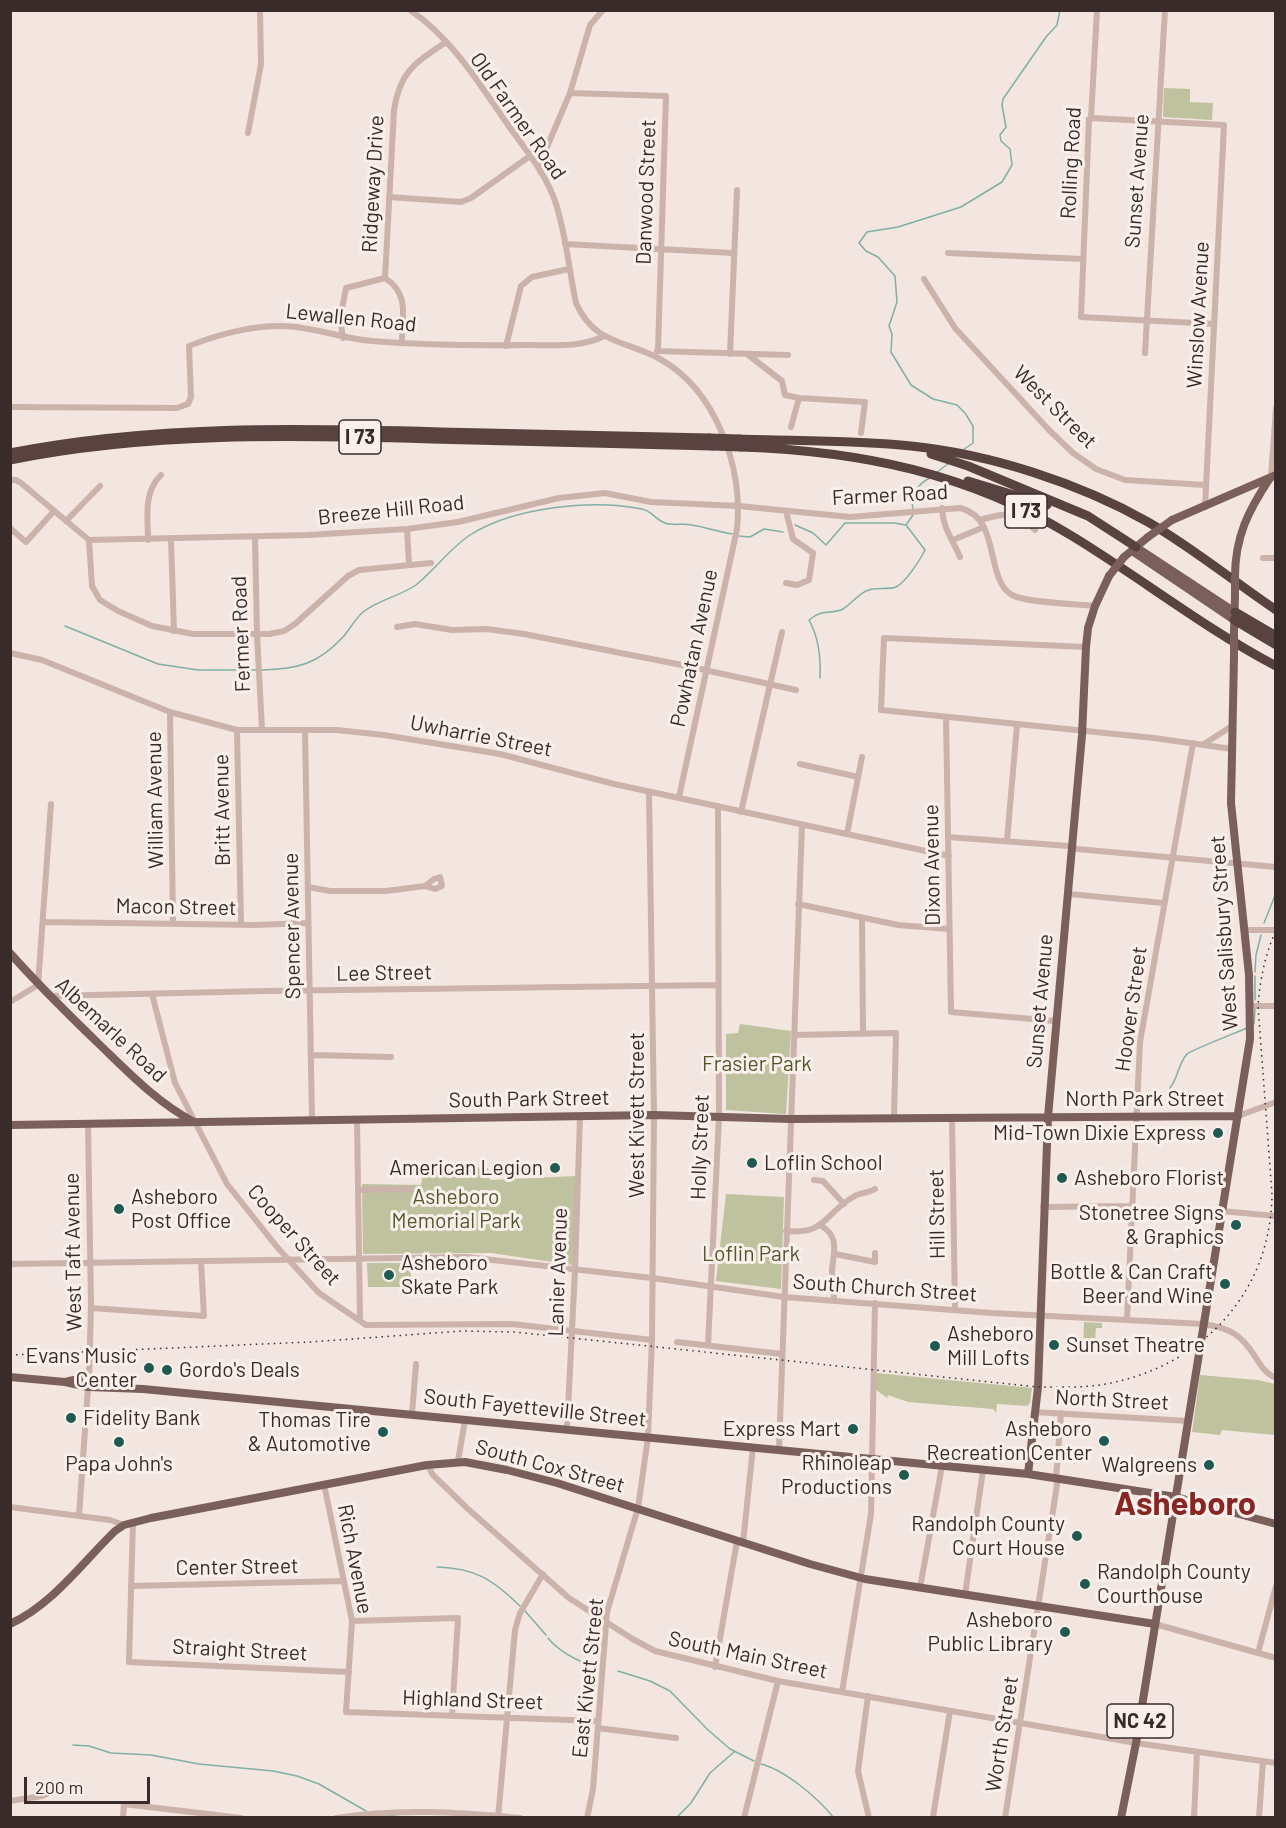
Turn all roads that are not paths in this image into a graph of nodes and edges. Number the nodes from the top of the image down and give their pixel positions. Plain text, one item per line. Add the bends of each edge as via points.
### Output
1 (260, 10) edge
2 (410, 10) edge
3 (603, 10) edge
4 (1097, 10) edge
5 (1165, 10) edge
6 (446, 42) junction
7 (570, 93) junction
8 (1091, 118) junction
9 (1159, 122) junction
10 (248, 133) dead end
11 (530, 156) junction
12 (540, 172) junction
13 (737, 190) dead end
14 (390, 197) junction
15 (565, 244) junction
16 (660, 250) junction
17 (948, 253) dead end
18 (733, 254) junction
19 (1083, 259) junction
20 (569, 269) junction
21 (385, 278) junction
22 (924, 279) dead end
23 (1147, 321) junction
24 (1214, 324) junction
25 (604, 336) junction
26 (344, 338) junction
27 (402, 342) junction
28 (506, 346) junction
29 (658, 350) junction
30 (1145, 353) dead end
31 (730, 354) junction
32 (747, 354) junction
33 (652, 355) junction
34 (788, 355) dead end
35 (799, 398) junction
36 (10, 407) edge
37 (1275, 408) edge
38 (791, 427) dead end
39 (861, 433) dead end
40 (710, 442) junction
41 (740, 443) junction
42 (880, 444) junction
43 (10, 453) edge
44 (10, 460) edge
45 (904, 466) junction
46 (161, 475) dead end
47 (1273, 476) edge
48 (10, 480) edge
49 (1205, 485) junction
50 (100, 486) dead end
51 (739, 506) junction
52 (1205, 507) junction
53 (942, 508) junction
54 (54, 511) junction
55 (786, 511) junction
56 (66, 521) junction
57 (982, 523) junction
58 (10, 528) edge
59 (408, 529) junction
60 (1035, 530) dead end
61 (255, 537) junction
62 (171, 539) junction
63 (89, 540) junction
64 (148, 540) junction
65 (953, 540) junction
66 (1131, 551) junction
67 (960, 557) dead end
68 (1263, 558) dead end
69 (1275, 558) edge
70 (431, 563) dead end
71 (409, 565) junction
72 (786, 583) dead end
73 (1095, 606) junction
74 (1275, 610) edge
75 (1235, 616) junction
76 (397, 627) dead end
77 (174, 631) junction
78 (782, 632) dead end
79 (256, 634) junction
80 (1275, 636) edge
81 (1275, 645) edge
82 (1086, 647) junction
83 (10, 653) edge
84 (1275, 666) edge
85 (707, 670) junction
86 (771, 685) junction
87 (796, 690) dead end
88 (170, 712) junction
89 (946, 717) junction
90 (1017, 725) junction
91 (1232, 726) junction
92 (237, 730) junction
93 (262, 730) junction
94 (305, 730) junction
95 (1083, 731) junction
96 (1193, 743) junction
97 (1203, 745) junction
98 (1232, 748) junction
99 (862, 757) dead end
100 (800, 764) dead end
101 (858, 777) junction
102 (649, 792) junction
103 (679, 797) junction
104 (51, 804) dead end
105 (718, 806) junction
106 (741, 812) junction
107 (802, 825) junction
108 (847, 834) junction
109 (948, 837) junction
110 (1007, 841) junction
111 (1072, 847) junction
112 (949, 856) junction
113 (1172, 858) junction
114 (1237, 865) junction
115 (1275, 867) edge
116 (425, 886) dead end
117 (308, 888) junction
118 (1069, 894) junction
119 (1163, 903) junction
120 (798, 904) junction
121 (862, 918) junction
122 (43, 922) junction
123 (308, 923) junction
124 (173, 924) junction
125 (241, 925) junction
126 (949, 929) junction
127 (1244, 930) junction
128 (1275, 930) edge
129 (10, 953) edge
130 (38, 985) junction
131 (718, 985) junction
132 (652, 986) junction
133 (310, 990) junction
134 (152, 994) junction
135 (50, 996) junction
136 (10, 1002) edge
137 (1251, 1006) junction
138 (1275, 1006) edge
139 (1056, 1021) junction
140 (863, 1034) junction
141 (794, 1035) junction
142 (311, 1055) junction
143 (391, 1057) dead end
144 (1275, 1101) edge
145 (654, 1115) junction
146 (1238, 1116) junction
147 (580, 1117) junction
148 (719, 1117) junction
149 (1048, 1117) junction
150 (1136, 1117) junction
151 (894, 1118) junction
152 (952, 1118) junction
153 (790, 1119) junction
154 (357, 1120) junction
155 (312, 1121) junction
156 (195, 1122) junction
157 (88, 1123) junction
158 (10, 1125) edge
159 (814, 1180) dead end
160 (411, 1189) dead end
161 (875, 1189) dead end
162 (358, 1190) junction
163 (844, 1204) junction
164 (1132, 1206) junction
165 (1043, 1207) junction
166 (1221, 1211) junction
167 (1275, 1216) edge
168 (820, 1225) junction
169 (786, 1231) junction
170 (876, 1253) dead end
171 (835, 1254) junction
172 (359, 1259) junction
173 (288, 1260) junction
174 (201, 1261) junction
175 (91, 1263) junction
176 (10, 1264) edge
177 (575, 1269) junction
178 (652, 1278) junction
179 (711, 1286) junction
180 (784, 1297) junction
181 (834, 1300) junction
182 (876, 1303) junction
183 (91, 1308) junction
184 (955, 1309) junction
185 (1040, 1315) junction
186 (360, 1320) junction
187 (1127, 1320) junction
188 (1203, 1324) junction
189 (573, 1331) junction
190 (652, 1340) junction
191 (677, 1342) dead end
192 (708, 1345) junction
193 (782, 1354) junction
194 (416, 1364) dead end
195 (10, 1377) edge
196 (1275, 1378) edge
197 (88, 1384) junction
198 (1034, 1412) junction
199 (1061, 1413) junction
200 (412, 1414) junction
201 (465, 1420) junction
202 (1188, 1421) junction
203 (567, 1430) junction
204 (648, 1437) junction
205 (753, 1447) junction
206 (779, 1449) junction
207 (872, 1459) junction
208 (458, 1461) junction
209 (427, 1465) junction
210 (942, 1466) junction
211 (983, 1470) junction
212 (1028, 1474) junction
213 (1056, 1478) junction
214 (324, 1484) junction
215 (1176, 1497) junction
216 (10, 1507) edge
217 (638, 1508) junction
218 (79, 1516) junction
219 (133, 1522) junction
220 (1275, 1524) edge
221 (124, 1525) junction
222 (740, 1542) junction
223 (543, 1574) junction
224 (860, 1578) junction
225 (343, 1581) junction
226 (131, 1586) junction
227 (1275, 1586) edge
228 (920, 1588) junction
229 (965, 1595) junction
230 (1039, 1606) junction
231 (352, 1621) junction
232 (10, 1623) edge
233 (606, 1623) junction
234 (1155, 1624) junction
235 (1258, 1653) junction
236 (1275, 1658) edge
237 (715, 1667) junction
238 (349, 1672) junction
239 (778, 1681) junction
240 (842, 1692) junction
241 (868, 1696) junction
242 (950, 1711) junction
243 (346, 1712) joint
244 (452, 1716) junction
245 (507, 1718) junction
246 (1020, 1723) junction
247 (598, 1725) junction
248 (675, 1738) dead end
249 (1136, 1743) junction
250 (1197, 1752) junction
251 (1263, 1761) junction
252 (1275, 1763) edge
253 (49, 1793) dead end
254 (10, 1801) edge
255 (185, 1814) edge
256 (339, 1817) edge
257 (499, 1817) edge
258 (123, 1818) edge
259 (241, 1818) edge
260 (520, 1818) edge
261 (587, 1818) edge
262 (744, 1818) edge
263 (869, 1818) edge
264 (933, 1818) edge
265 (1005, 1818) edge
266 (1121, 1818) edge
267 (1194, 1818) edge
268 (1260, 1818) edge

1 - 10 street via 261,64
2 - 6 street, Old Farmer Road
3 - 7 street via 590,25
4 - 8 street, Rolling Road
5 - 9 street, Sunset Avenue
6 - 11 street, Old Farmer Road
6 - 14 street, Ridgeway Drive via 410,68 396,92
7 - 12 street
7 - 16 street, Danwood Street via 666,96
8 - 9 street
8 - 19 street, Rolling Road
9 - 23 street, Sunset Avenue
9 - 24 street, Winslow Avenue via 1224,125
11 - 12 street, Old Farmer Road
11 - 14 street via 461,202
12 - 15 street, Old Farmer Road via 556,202
13 - 18 street
14 - 21 street, Ridgeway Drive
15 - 16 street
15 - 20 street, Old Farmer Road
16 - 18 street
16 - 29 street, Danwood Street
17 - 19 street
18 - 31 street
19 - 23 street, Rolling Road via 1082,317
20 - 25 street, Old Farmer Road via 582,316
20 - 28 street via 531,277 521,286
21 - 26 street via 346,288 340,319
21 - 27 street, Ridgeway Drive via 403,297
22 - 49 street, West Street via 956,328 1073,453 1096,469 1125,480
23 - 24 street
23 - 30 street, Sunset Avenue
24 - 49 street, Winslow Avenue
25 - 28 street, Lewallen Road via 579,344
25 - 33 street, Old Farmer Road
26 - 27 street, Lewallen Road
26 - 36 street, Lewallen Road via 280,326 224,335 189,346 191,397 188,404 177,408
27 - 28 street, Lewallen Road
29 - 31 street
29 - 33 street
31 - 32 street
32 - 34 street
32 - 35 street via 782,381 785,395
33 - 51 street, Old Farmer Road via 689,383 722,431 737,483
35 - 38 street
35 - 39 street via 865,402
37 - 47 street
40 - 41 highway, I 73, bridge
40 - 43 highway, I 73 via 279,429 139,435
40 - 44 highway, I 73 via 247,436 141,442
41 - 42 highway, I 73
41 - 45 highway, I 73 via 827,452
42 - 66 highway via 941,456 1088,516
42 - 74 highway, I 73 via 948,451 1011,466 1103,500 1146,520 1203,556
45 - 66 highway via 1035,500 1098,527
45 - 84 highway, I 73 via 990,495 1037,516
46 - 64 street via 148,496
47 - 52 main road, Sunset Avenue
47 - 75 main road, West Salisbury Street, bridge via 1247,516 1240,536 1235,564
48 - 54 street via 21,483
49 - 52 street, Winslow Avenue
50 - 56 street
51 - 55 street, Farmer Road
51 - 59 street, Breeze Hill Road via 670,504 605,493 585,494
51 - 85 street, Powhatan Avenue
52 - 66 main road, Sunset Avenue, bridge via 1172,520
53 - 55 street, Farmer Road via 850,517
53 - 57 street, Farmer Road via 966,509
53 - 65 street via 944,527
54 - 56 street
54 - 58 street via 26,542
55 - 72 street via 793,538 813,553 809,580 797,585
56 - 63 street
57 - 60 street via 1014,515
57 - 65 street
57 - 73 street via 1009,593 1023,599
59 - 61 street, Breeze Hill Road
59 - 71 street
61 - 62 street, Breeze Hill Road
61 - 79 street, Fermer Road
62 - 64 street, Breeze Hill Road
62 - 77 street
63 - 64 street, Breeze Hill Road
63 - 77 street via 92,586 100,600 140,621
65 - 67 street
66 - 73 main road, Sunset Avenue, bridge via 1109,576
66 - 75 main road
68 - 69 street
70 - 71 street
71 - 79 street via 359,570 290,628
73 - 82 main road, Sunset Avenue
75 - 80 highway
75 - 81 highway
75 - 91 main road, West Salisbury Street / NC 42, bridge
76 - 85 street via 415,624 524,634
77 - 79 street
78 - 86 street
79 - 93 street, Fermer Road
82 - 89 street via 884,638 881,710
82 - 95 main road, Sunset Avenue
83 - 88 street, Uwharrie Street via 42,660
85 - 86 street
85 - 103 street, Powhatan Avenue
86 - 87 street
86 - 106 street
88 - 92 street, Uwharrie Street
88 - 124 street, William Avenue
89 - 90 street
89 - 109 street, Dixon Avenue
90 - 95 street
90 - 110 street
91 - 97 street
91 - 98 main road, West Salisbury Street / NC 42
92 - 93 street, Uwharrie Street
92 - 125 street, Britt Avenue
93 - 94 street, Uwharrie Street
94 - 102 street, Uwharrie Street via 361,732 474,749
94 - 117 street, Spencer Avenue
95 - 96 street
95 - 111 main road, Sunset Avenue
96 - 97 street
96 - 113 street, Hoover Street
97 - 98 street
98 - 114 main road, West Salisbury Street / NC 42
99 - 101 street
100 - 101 street
101 - 108 street
102 - 103 street, Uwharrie Street
102 - 132 street, West Kivett Street
103 - 105 street, Uwharrie Street
104 - 122 street
105 - 106 street, Uwharrie Street
105 - 131 street, Holly Street
106 - 107 street, Uwharrie Street
107 - 108 street, Uwharrie Street
107 - 120 street
108 - 112 street, Uwharrie Street
109 - 110 street
109 - 112 street, Dixon Avenue
110 - 111 street
111 - 113 street
111 - 118 main road, Sunset Avenue
112 - 126 street, Dixon Avenue
113 - 114 street
113 - 119 street, Hoover Street
114 - 115 street
114 - 127 main road, West Salisbury Street / NC 42
116 - 117 street via 386,891
117 - 123 street, Spencer Avenue
118 - 119 street
118 - 139 main road, Sunset Avenue
119 - 150 street, Hoover Street via 1140,1042
120 - 121 street
120 - 141 street
121 - 126 street
121 - 140 street
122 - 124 street, Macon Street
122 - 130 street
123 - 125 street, Macon Street
123 - 133 street, Spencer Avenue
124 - 125 street, Macon Street
126 - 139 street, Dixon Avenue via 951,1012
127 - 128 street
127 - 137 main road, West Salisbury Street / NC 42
129 - 130 main road, Albemarle Road
130 - 135 main road, Albemarle Road
130 - 136 street
131 - 132 street, Lee Street
131 - 148 street, Holly Street
132 - 133 street, Lee Street
132 - 145 street, West Kivett Street
133 - 134 street, Lee Street
133 - 142 street, Spencer Avenue
134 - 135 street, Lee Street
134 - 156 street, Cooper Street via 172,1076
135 - 156 main road, Albemarle Road via 151,1093
137 - 138 street
137 - 146 main road, West Salisbury Street / NC 42
139 - 149 main road, Sunset Avenue
140 - 141 street
140 - 151 street via 896,1033
141 - 153 street
142 - 143 street
142 - 155 street, Spencer Avenue
144 - 146 street, North Park Street
145 - 147 main road, South Park Street
145 - 148 main road, South Park Street
145 - 178 street, West Kivett Street
146 - 150 main road, North Park Street
146 - 166 main road, West Salisbury Street / NC 42
147 - 154 main road, South Park Street
147 - 177 street, Lanier Avenue
148 - 153 main road, South Park Street
148 - 179 street, Holly Street
149 - 150 main road, North Park Street
149 - 152 main road, South Park Street
149 - 165 main road, Sunset Avenue
150 - 164 street, Hoover Street
151 - 152 main road, South Park Street
151 - 153 main road, South Park Street
152 - 184 street, Hill Street
153 - 169 street
154 - 155 main road, South Park Street
154 - 162 street
155 - 156 main road, South Park Street
156 - 157 main road, South Park Street
156 - 173 street, Cooper Street via 227,1184
157 - 158 main road, South Park Street
157 - 175 street, West Taft Avenue
159 - 163 street via 823,1181
160 - 162 street
161 - 163 street
162 - 172 street
163 - 168 street
164 - 165 street
164 - 187 street, Hoover Street
165 - 185 main road, Sunset Avenue
166 - 167 street
166 - 188 main road, West Salisbury Street / NC 42
168 - 169 street via 806,1232
168 - 171 street via 834,1238
169 - 180 street
170 - 171 street via 875,1262
171 - 181 street
172 - 173 street, South Church Street
172 - 177 street, South Church Street via 466,1257
172 - 186 street
173 - 174 street, South Church Street
173 - 186 street, Cooper Street via 319,1293
174 - 175 street, South Church Street
174 - 183 street via 204,1316
175 - 176 street, South Church Street
175 - 183 street, West Taft Avenue
177 - 178 street, South Church Street
177 - 189 street, Lanier Avenue
178 - 179 street, South Church Street
178 - 190 street, West Kivett Street
179 - 180 street, South Church Street
179 - 192 street, Holly Street
180 - 181 street, South Church Street
180 - 193 street
181 - 182 street, South Church Street
182 - 184 street, South Church Street
182 - 207 street
183 - 197 street, West Taft Avenue
184 - 185 street, South Church Street
185 - 187 street, South Church Street
185 - 198 main road, Sunset Avenue
186 - 189 street via 366,1325 512,1324
187 - 188 street, South Church Street
188 - 196 street, South Church Street via 1233,1331
188 - 202 main road, West Salisbury Street / NC 42
189 - 190 street
189 - 203 street, Lanier Avenue
190 - 204 street, West Kivett Street
191 - 192 street
192 - 193 street
193 - 206 street
194 - 200 street
195 - 197 main road, South Fayetteville Street via 68,1383 73,1379
197 - 200 main road, South Fayetteville Street
197 - 218 street, West Taft Avenue
198 - 199 street, North Street
198 - 212 main road, Sunset Avenue
199 - 202 street, North Street
199 - 213 street, Worth Street
200 - 201 main road, South Fayetteville Street
201 - 203 main road, South Fayetteville Street
201 - 208 street
202 - 215 main road, West Salisbury Street / NC 42
203 - 204 main road, South Fayetteville Street
204 - 205 main road, South Fayetteville Street
204 - 217 street, East Kivett Street
205 - 206 main road, South Fayetteville Street
205 - 222 street
206 - 207 main road, South Fayetteville Street
207 - 210 main road, South Fayetteville Street
207 - 224 street via 871,1508
208 - 209 main road, South Cox Street
208 - 217 main road, South Cox Street via 527,1475
209 - 214 main road, South Cox Street
209 - 223 street, South Main Street via 468,1509
210 - 211 main road, South Fayetteville Street
210 - 228 street
211 - 212 main road, South Fayetteville Street
211 - 229 street
212 - 213 main road, South Fayetteville Street
213 - 215 main road, South Fayetteville Street
213 - 230 street, Worth Street
214 - 219 main road, South Cox Street
214 - 225 street, Rich Avenue
215 - 220 main road, South Fayetteville Street
215 - 234 main road, NC 42
216 - 218 street
217 - 222 main road, South Cox Street
217 - 233 street, East Kivett Street
218 - 221 street
219 - 221 main road, South Cox Street
219 - 226 street
221 - 232 main road, South Cox Street via 48,1599
222 - 224 main road, South Cox Street
222 - 237 street
223 - 233 street, South Main Street
223 - 245 street via 517,1622
224 - 228 main road, South Cox Street
224 - 240 street
225 - 226 street, Center Street
225 - 231 street, Rich Avenue
226 - 238 street, Straight Street via 129,1662
227 - 235 street
228 - 229 main road, South Cox Street
229 - 230 main road, South Cox Street
230 - 234 main road, South Cox Street
230 - 246 street, Worth Street
231 - 238 street, Rich Avenue
231 - 244 street via 458,1618
233 - 237 street, South Main Street via 655,1652
233 - 247 street, East Kivett Street
234 - 235 street
234 - 249 main road, NC 42
235 - 236 street
237 - 239 street, South Main Street
238 - 243 street, Rich Avenue
239 - 240 street, South Main Street
239 - 262 street
240 - 241 street, South Main Street
241 - 242 street, South Main Street
241 - 263 street via 858,1771
242 - 246 street, South Main Street
242 - 264 street
243 - 244 street, Highland Street
244 - 245 street, Highland Street
245 - 247 street, Highland Street
245 - 257 street
246 - 249 street, South Main Street
246 - 265 street, Worth Street
247 - 248 street, Highland Street
247 - 261 street, East Kivett Street
249 - 250 street, South Main Street
249 - 266 main road, NC 42
250 - 251 street, South Main Street
250 - 267 street
251 - 252 street, South Main Street
251 - 268 street
253 - 254 street
255 - 258 street via 124,1804
255 - 259 street
256 - 257 street via 380,1811
257 - 260 street

